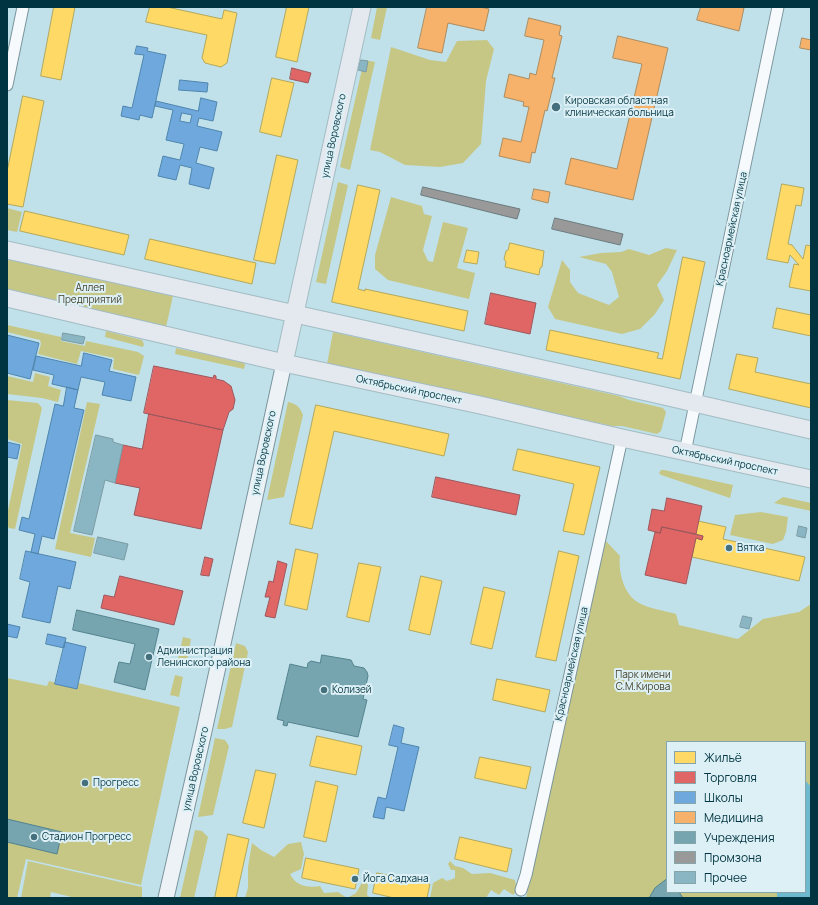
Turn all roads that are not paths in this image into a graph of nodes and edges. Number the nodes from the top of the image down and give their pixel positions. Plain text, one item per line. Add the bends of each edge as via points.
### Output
1 (23, 7) edge
2 (362, 7) edge
3 (778, 7) edge
4 (7, 85) edge
5 (7, 250) edge
6 (7, 298) edge
7 (295, 315) junction
8 (284, 364) junction
9 (695, 404) junction
10 (811, 430) edge
11 (622, 438) junction
12 (685, 452) junction
13 (811, 480) edge
14 (521, 890) dead end
15 (166, 898) edge

1 - 4 street
2 - 7 main road, улица Воровского
3 - 9 street, Красноармейская улица
5 - 7 main road
6 - 8 main road, Октябрьский проспект
7 - 8 main road, улица Воровского
7 - 9 main road
8 - 11 main road, Октябрьский проспект
8 - 15 main road, улица Воровского
9 - 10 main road
9 - 12 street, Красноармейская улица
11 - 12 main road, Октябрьский проспект
11 - 14 street, Красноармейская улица
12 - 13 main road, Октябрьский проспект

